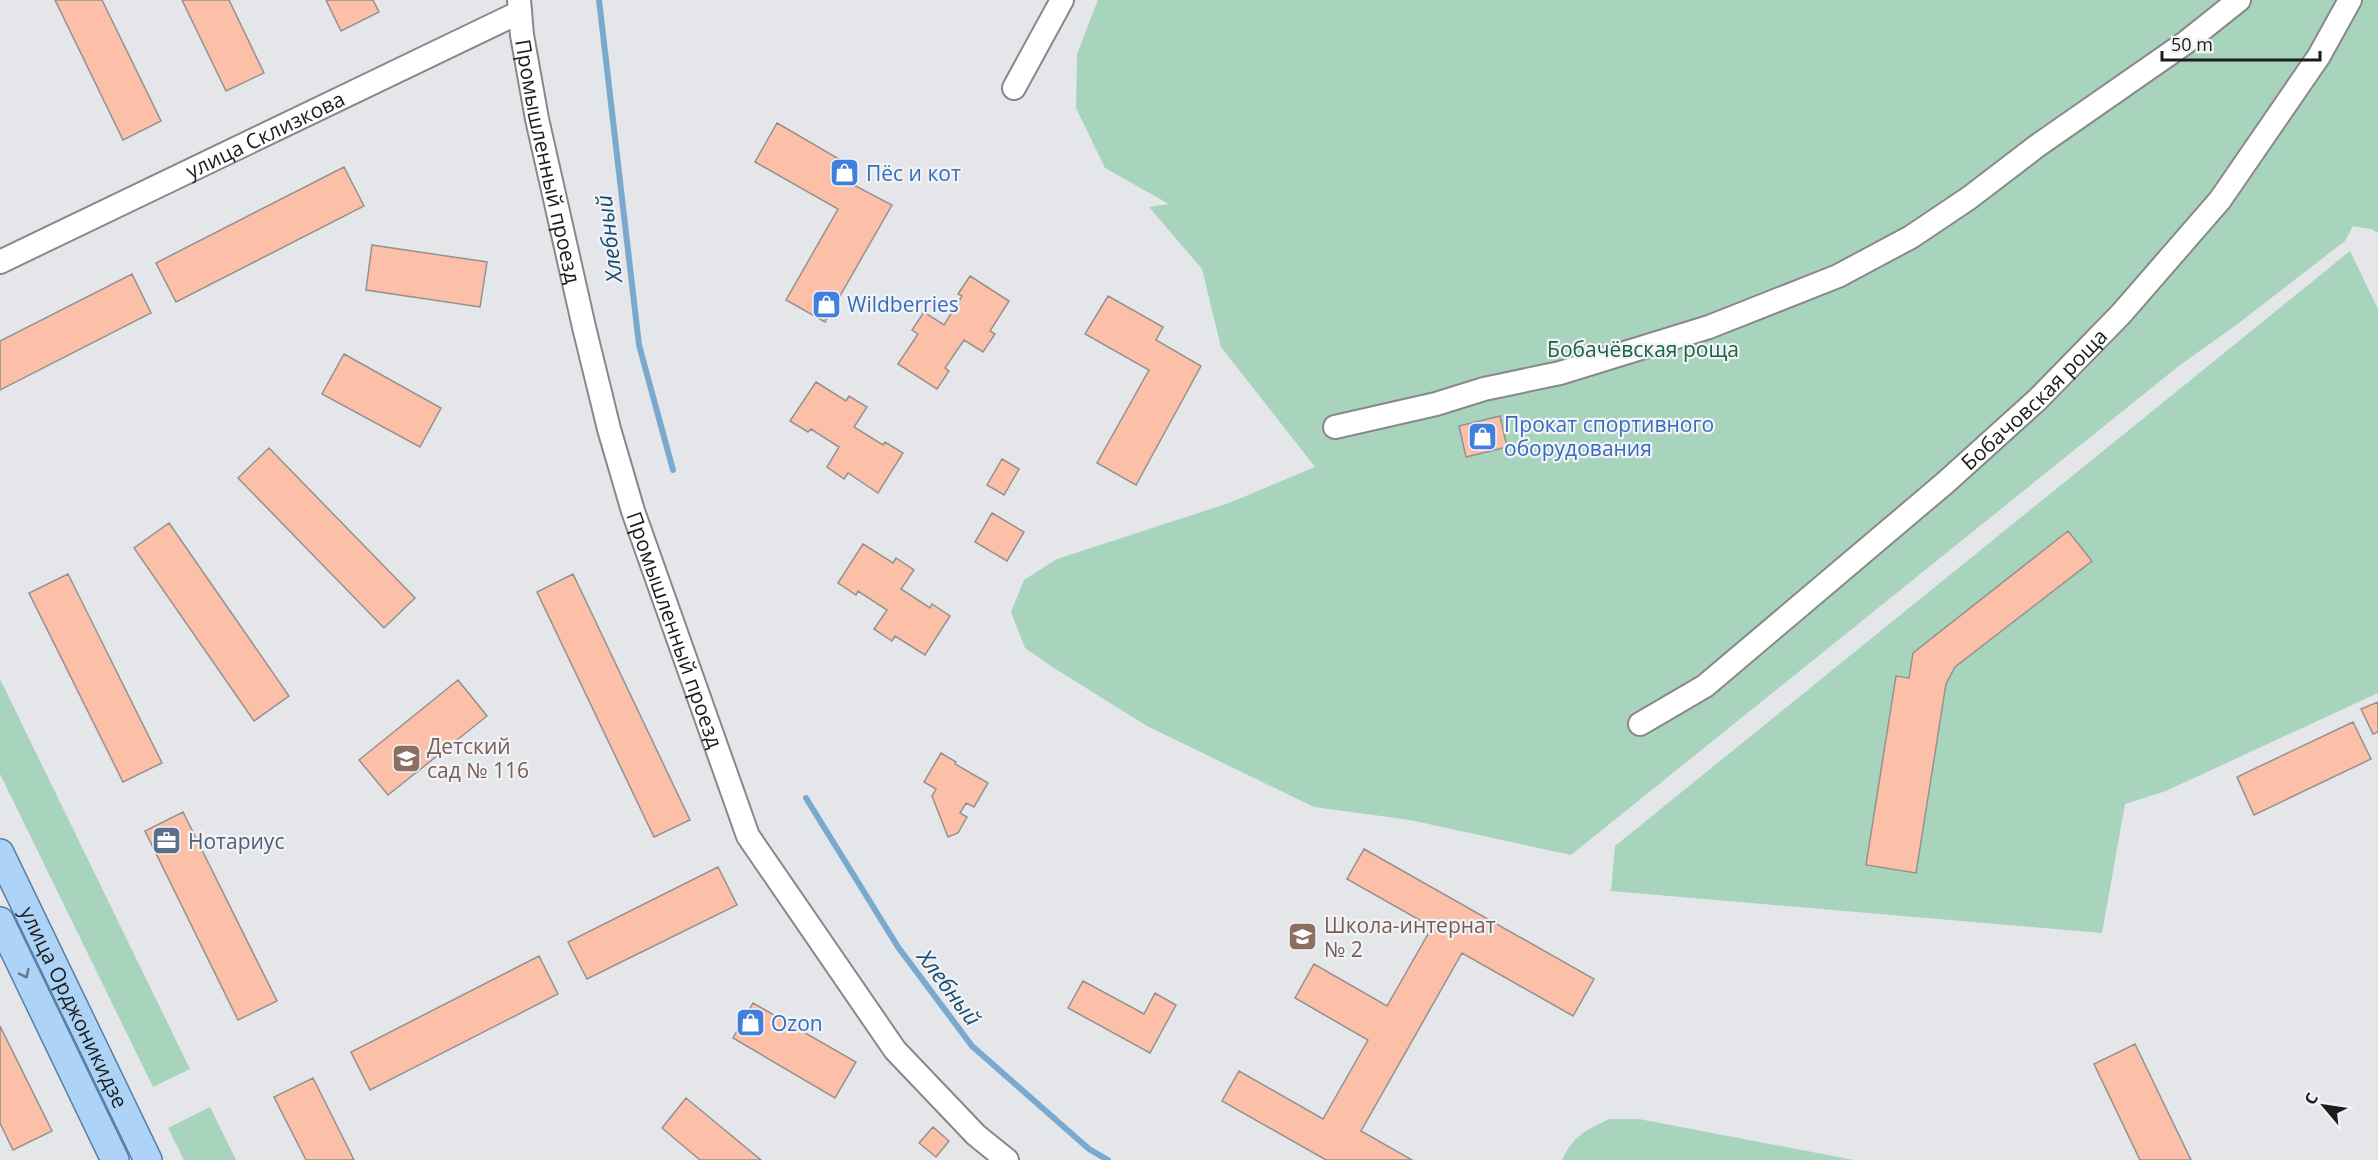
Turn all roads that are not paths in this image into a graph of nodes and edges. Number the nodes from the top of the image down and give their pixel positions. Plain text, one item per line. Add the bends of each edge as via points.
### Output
1 (1062, 0) edge
2 (2239, 0) edge
3 (2350, 0) edge
4 (520, 6) edge
5 (1014, 88) dead end
6 (0, 262) edge
7 (1335, 427) dead end
8 (1641, 724) dead end
9 (0, 854) edge
10 (0, 921) edge
11 (115, 1160) edge
12 (148, 1160) edge
13 (1007, 1160) edge

1 - 5 street
2 - 7 street via 2186,43 1969,198 1911,237 1838,276 1709,327 1560,373
3 - 8 street, Бобачовская роща via 2319,56 2220,200 2106,330 2037,400 1953,476 1741,656 1705,686
4 - 6 street, улица Склизкова
4 - 13 street, Промышленный проезд via 537,119 609,429 633,511 748,836 895,1050 976,1134
9 - 12 main road, улица Орджоникидзе
10 -> 11 main road, улица Орджоникидзе

